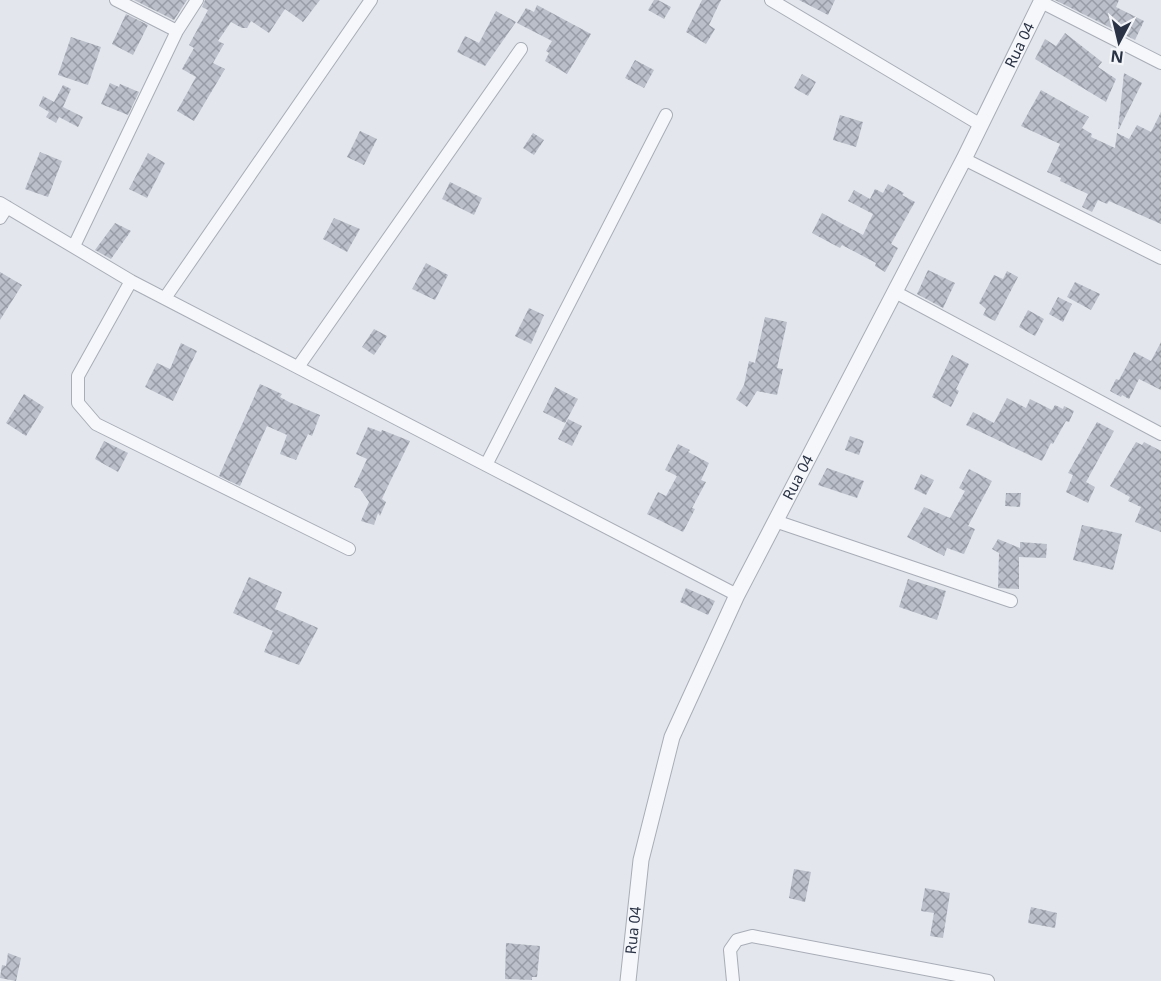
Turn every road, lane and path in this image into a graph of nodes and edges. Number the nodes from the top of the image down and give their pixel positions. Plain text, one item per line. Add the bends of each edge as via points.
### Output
1 (116, 0) edge
2 (197, 0) edge
3 (371, 0) edge
4 (771, 0) edge
5 (1041, 1) edge
6 (177, 31) junction
7 (521, 49) dead end
8 (1161, 63) edge
9 (666, 115) dead end
10 (981, 125) junction
11 (964, 159) junction
12 (2, 209) edge
13 (74, 246) junction
14 (1161, 258) edge
15 (131, 280) junction
16 (895, 292) junction
17 (165, 298) junction
18 (298, 367) junction
19 (1161, 434) edge
20 (486, 465) junction
21 (775, 521) junction
22 (349, 549) dead end
23 (737, 594) junction
24 (1011, 601) dead end
25 (628, 981) edge
26 (733, 981) edge
27 (988, 981) edge

1 - 6 street
2 - 6 street
3 - 17 street
4 - 10 street
5 - 8 street
5 - 10 street, Rua 04
6 - 13 street
7 - 18 street
9 - 20 street
10 - 11 street, Rua 04
11 - 14 street
11 - 16 street, Rua 04
12 - 13 street
13 - 15 street
15 - 17 street
15 - 22 street via 78,376 78,403 96,424
16 - 19 street
16 - 21 street, Rua 04
17 - 18 street
18 - 20 street
20 - 23 street
21 - 23 street, Rua 04
21 - 24 street
23 - 25 street, Rua 04 via 672,737 641,860
26 - 27 street via 730,950 737,940 752,936

